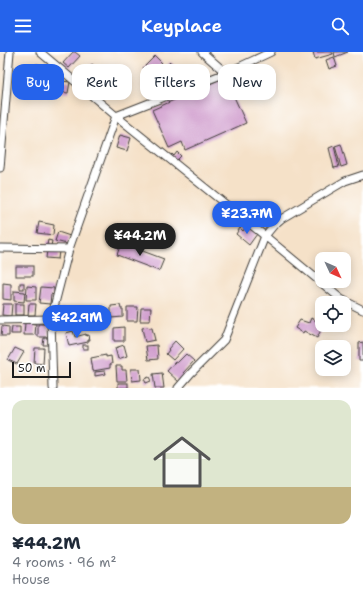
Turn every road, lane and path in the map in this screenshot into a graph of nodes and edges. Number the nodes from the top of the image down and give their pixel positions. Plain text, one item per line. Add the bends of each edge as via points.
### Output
1 (10, 52) edge
2 (40, 52) edge
3 (202, 52) edge
4 (271, 52) edge
5 (245, 64) edge
6 (218, 66) edge
7 (218, 76) edge
8 (116, 116) junction
9 (0, 168) edge
10 (363, 175) edge
11 (266, 236) junction
12 (0, 248) edge
13 (69, 249) junction
14 (363, 310) edge
15 (51, 319) junction
16 (0, 320) edge
17 (53, 388) edge
18 (178, 388) edge

1 - 9 street
2 - 8 street
3 - 6 street
4 - 5 street
7 - 8 street
8 - 11 street
8 - 13 street
10 - 11 street via 345,181 281,218
11 - 14 street via 341,299
11 - 18 street via 224,340
12 - 13 street
13 - 15 street
15 - 16 street
15 - 17 street

